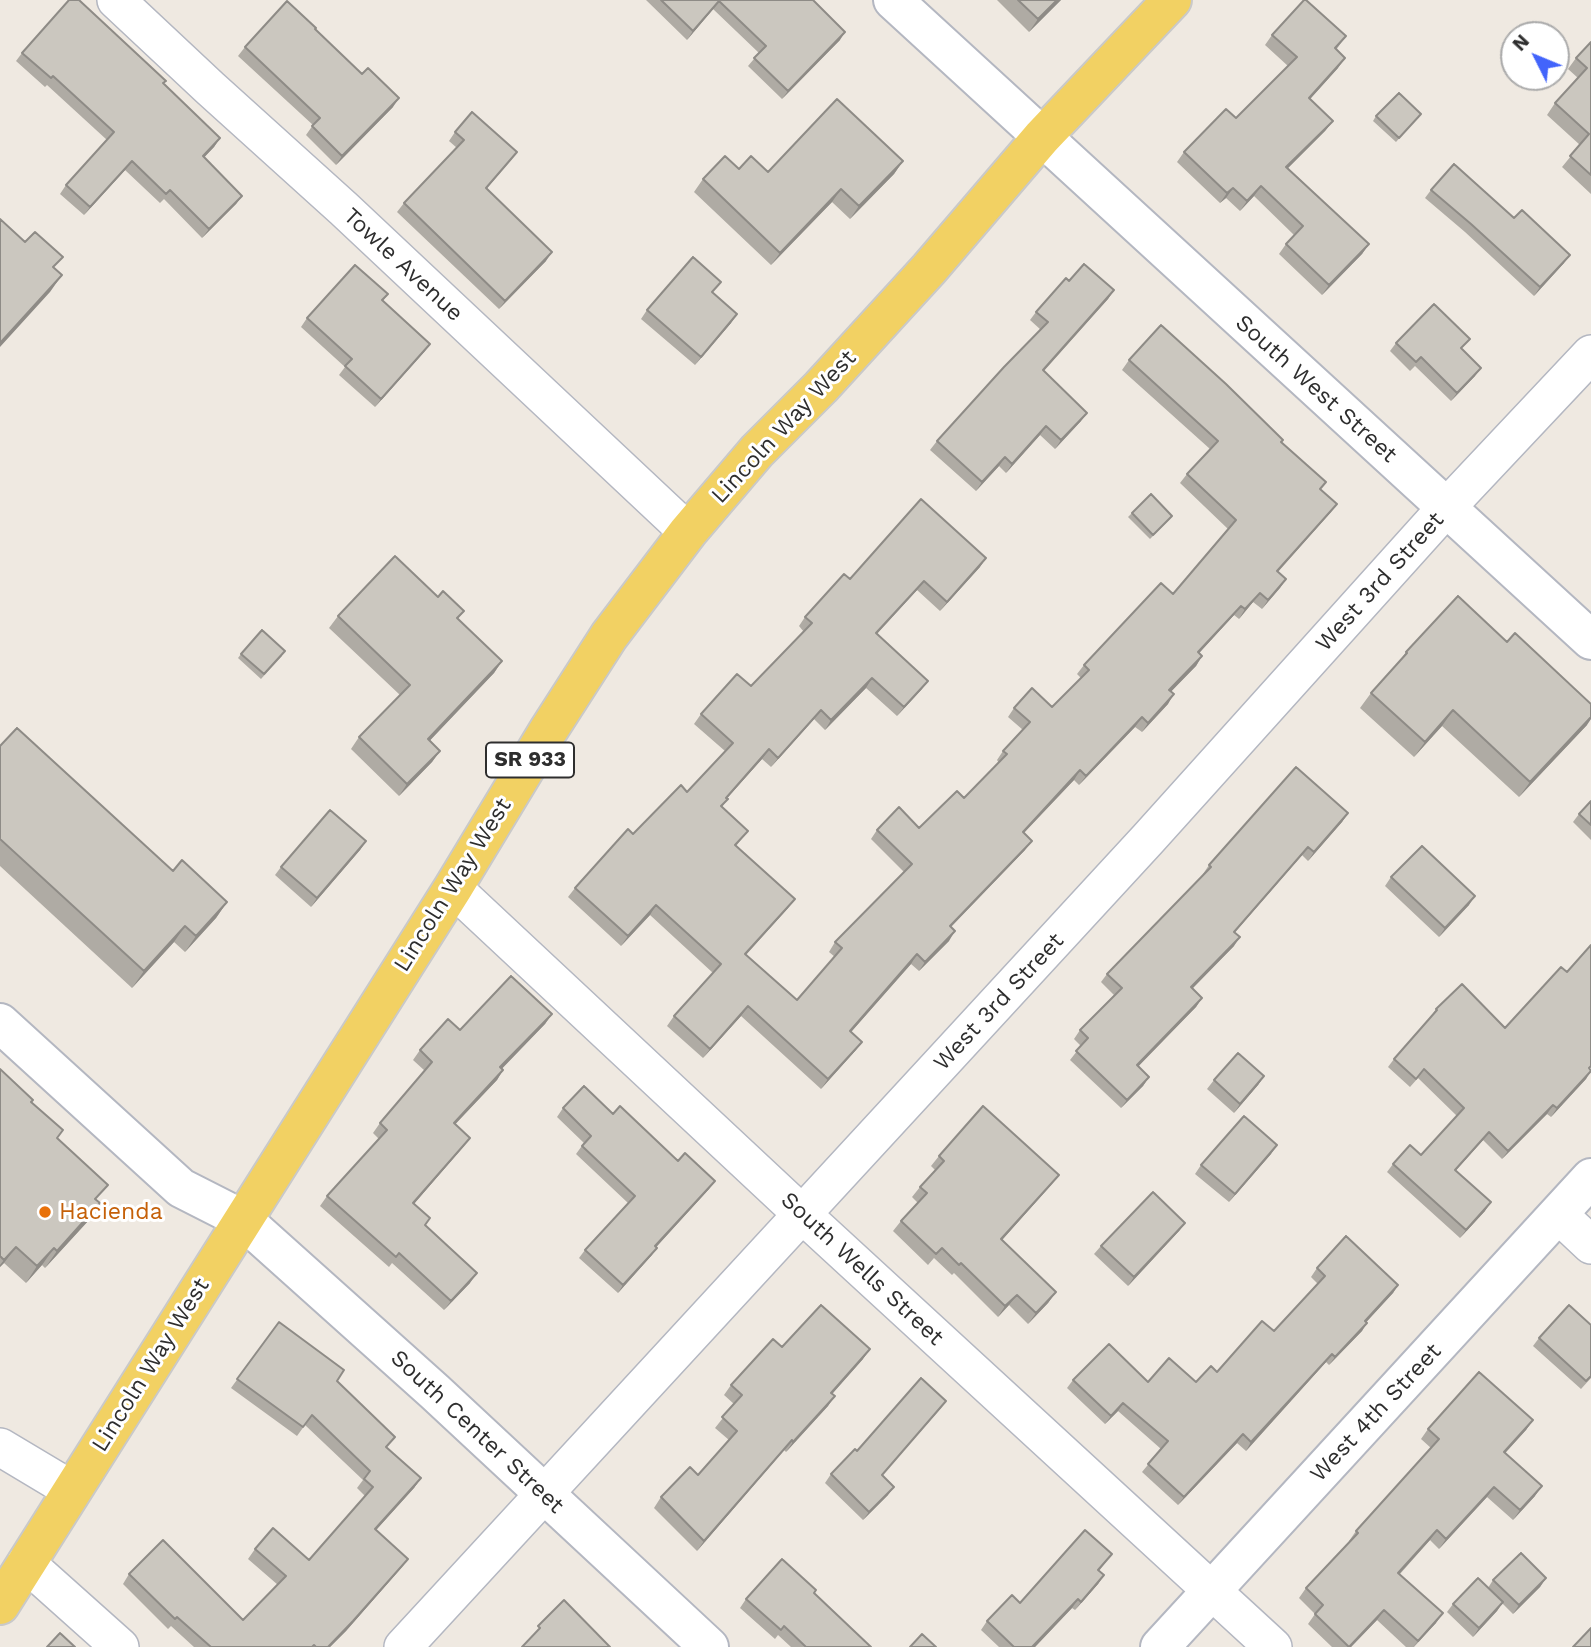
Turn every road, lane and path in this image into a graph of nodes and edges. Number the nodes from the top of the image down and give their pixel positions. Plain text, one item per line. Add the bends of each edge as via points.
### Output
1 (116, 0) edge
2 (893, 0) edge
3 (1172, 0) edge
4 (1042, 137) junction
5 (1591, 354) edge
6 (1446, 508) junction
7 (688, 531) junction
8 (1591, 640) edge
9 (453, 888) junction
10 (0, 1023) edge
11 (1591, 1178) edge
12 (1558, 1214) junction
13 (803, 1215) junction
14 (242, 1219) junction
15 (1591, 1245) edge
16 (0, 1447) edge
17 (72, 1490) junction
18 (545, 1494) junction
19 (26, 1563) junction
20 (1213, 1590) junction
21 (0, 1605) edge
22 (120, 1647) edge
23 (403, 1647) edge
24 (709, 1647) edge
25 (1160, 1647) edge
26 (1273, 1647) edge

1 - 7 street, Towle Avenue
2 - 4 street, South West Street
3 - 4 main road, Lincoln Way West / SR 933
4 - 6 street, South West Street
4 - 7 main road, Lincoln Way West / SR 933 via 929,269
5 - 6 street, West 3rd Street
6 - 8 street, South West Street
6 - 13 street, West 3rd Street
7 - 9 main road, Lincoln Way West / SR 933 via 609,636
9 - 13 street, South Wells Street
9 - 14 main road, Lincoln Way West / SR 933
10 - 14 street, South Center Street via 181,1188
11 - 12 street, West 4th Street
12 - 15 street
12 - 20 street, West 4th Street
13 - 18 street, West 3rd Street
13 - 20 street, South Wells Street
14 - 17 main road, Lincoln Way West / SR 933
14 - 18 street, South Center Street
16 - 17 street
17 - 19 main road, Lincoln Way West / SR 933
18 - 23 street, West 3rd Street
18 - 24 street, South Center Street
19 - 21 main road, Lincoln Way West / SR 933
19 - 22 street
20 - 25 street, West 4th Street
20 - 26 street, South Wells Street

